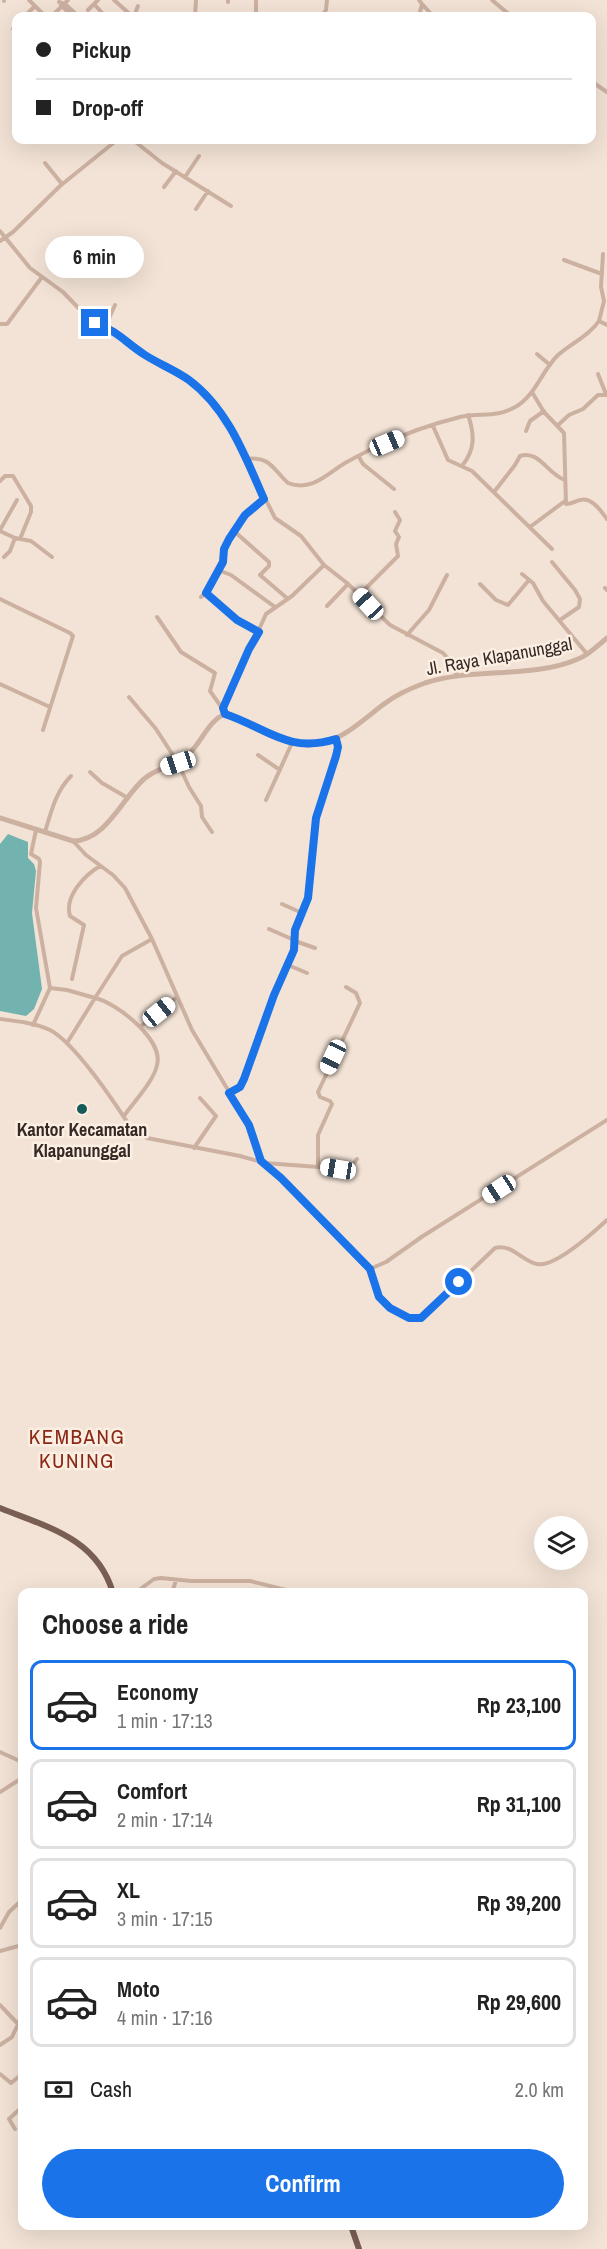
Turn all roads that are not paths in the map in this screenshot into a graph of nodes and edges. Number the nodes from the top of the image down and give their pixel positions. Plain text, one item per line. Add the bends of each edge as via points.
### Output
1 (29, 0) edge
2 (98, 0) edge
3 (114, 0) edge
4 (492, 0) edge
5 (62, 2) edge
6 (94, 4) junction
7 (35, 6) junction
8 (138, 6) dead end
9 (88, 9) dead end
10 (29, 12) edge
11 (41, 12) edge
12 (73, 12) edge
13 (101, 12) edge
14 (128, 12) edge
15 (135, 12) edge
16 (506, 12) edge
17 (112, 144) edge
18 (139, 144) edge
19 (199, 156) dead end
20 (45, 163) dead end
21 (176, 171) junction
22 (185, 177) junction
23 (62, 184) junction
24 (164, 186) dead end
25 (208, 191) junction
26 (231, 206) dead end
27 (196, 209) dead end
28 (0, 231) edge
29 (5, 237) junction
30 (0, 241) edge
31 (603, 254) dead end
32 (564, 260) dead end
33 (602, 274) junction
34 (42, 277) junction
35 (115, 305) dead end
36 (599, 321) junction
37 (0, 324) edge
38 (607, 325) edge
39 (105, 327) junction
40 (537, 354) dead end
41 (550, 365) junction
42 (598, 374) dead end
43 (532, 392) junction
44 (606, 395) edge
45 (543, 411) junction
46 (468, 416) junction
47 (433, 426) junction
48 (557, 426) junction
49 (526, 431) dead end
50 (359, 457) junction
51 (246, 459) junction
52 (462, 466) junction
53 (565, 480) junction
54 (0, 481) edge
55 (394, 489) dead end
56 (495, 492) junction
57 (264, 499) junction
58 (17, 500) dead end
59 (565, 501) junction
60 (395, 512) dead end
61 (607, 519) edge
62 (530, 527) junction
63 (0, 531) edge
64 (234, 531) junction
65 (18, 538) junction
66 (552, 549) dead end
67 (4, 557) dead end
68 (52, 557) dead end
69 (552, 562) dead end
70 (324, 565) junction
71 (218, 570) junction
72 (522, 574) dead end
73 (447, 575) dead end
74 (530, 580) junction
75 (348, 584) junction
76 (480, 584) dead end
77 (360, 594) junction
78 (0, 599) edge
79 (288, 599) junction
80 (327, 606) dead end
81 (275, 607) junction
82 (157, 617) dead end
83 (560, 620) junction
84 (259, 632) junction
85 (407, 635) junction
86 (607, 638) edge
87 (587, 654) junction
88 (457, 675) junction
89 (0, 684) edge
90 (129, 697) dead end
91 (50, 707) junction
92 (224, 711) junction
93 (43, 730) dead end
94 (336, 739) junction
95 (292, 743) junction
96 (258, 755) dead end
97 (178, 763) junction
98 (280, 770) junction
99 (90, 772) dead end
100 (71, 776) dead end
101 (129, 798) junction
102 (266, 800) dead end
103 (0, 819) edge
104 (36, 830) junction
105 (212, 832) dead end
106 (44, 833) junction
107 (73, 841) junction
108 (100, 866) junction
109 (282, 904) dead end
110 (302, 913) junction
111 (269, 929) dead end
112 (152, 939) junction
113 (295, 940) junction
114 (315, 948) dead end
115 (288, 965) junction
116 (307, 974) dead end
117 (72, 979) dead end
118 (346, 987) dead end
119 (50, 988) junction
120 (177, 997) junction
121 (95, 998) junction
122 (0, 1019) edge
123 (33, 1025) junction
124 (140, 1027) junction
125 (67, 1043) junction
126 (229, 1093) junction
127 (200, 1098) dead end
128 (123, 1116) junction
129 (607, 1120) edge
130 (194, 1148) junction
131 (357, 1159) dead end
132 (263, 1162) junction
133 (318, 1166) junction
134 (607, 1220) edge
135 (370, 1269) junction
136 (0, 1508) edge
137 (176, 1580) junction
138 (112, 1588) edge
139 (143, 1588) edge
140 (174, 1588) edge
141 (278, 1588) edge
142 (0, 1752) edge
143 (18, 1760) edge
144 (18, 1781) edge
145 (0, 1792) edge
146 (18, 1904) edge
147 (0, 1928) edge
148 (18, 1946) edge
149 (0, 1951) edge
150 (0, 2005) edge
151 (18, 2024) edge
152 (18, 2027) edge
153 (0, 2045) edge
154 (0, 2074) edge
155 (18, 2077) edge
156 (18, 2111) edge
157 (15, 2129) dead end
158 (352, 2230) edge
159 (359, 2249) edge

1 - 7 street
2 - 6 street
3 - 14 street
4 - 16 street
5 - 12 street
6 - 9 street
6 - 13 street
7 - 10 street
7 - 11 street
8 - 15 street
17 - 23 street
18 - 21 street
19 - 22 street
20 - 23 street
21 - 22 street
21 - 24 street
22 - 25 street
23 - 29 street
25 - 26 street
25 - 27 street
28 - 29 street
29 - 30 street
29 - 34 street
31 - 33 street
32 - 33 street
33 - 36 street via 604,301
34 - 37 street via 7,324
34 - 39 street via 70,298 91,321
35 - 39 street
36 - 38 street
36 - 41 street
39 - 51 street via 191,382 210,399
40 - 41 street
41 - 43 street
42 - 44 street
43 - 45 street
43 - 46 street via 502,413
44 - 48 street via 597,395 584,409
45 - 48 street
45 - 49 street via 530,420
46 - 47 street
46 - 52 street via 473,442
47 - 50 street
47 - 52 street via 448,460
48 - 53 street via 565,439
50 - 51 street via 306,486 288,483 261,458
50 - 55 street
51 - 57 street
52 - 56 street
53 - 56 street via 534,456 524,455
53 - 59 street
54 - 65 street via 13,476 31,506
56 - 62 street
57 - 64 street via 249,510
57 - 70 street via 275,518 301,536
58 - 63 street
59 - 61 street via 590,501
59 - 62 street
60 - 77 street via 400,520 395,531 399,537 398,556
62 - 66 street
63 - 65 street
64 - 71 street
64 - 79 street via 269,562 261,575
65 - 67 street
65 - 68 street via 31,541
69 - 83 street via 580,599 579,607
70 - 75 street
70 - 79 street
71 - 81 street
71 - 84 street via 204,595
72 - 74 street
73 - 85 street via 429,610
74 - 76 street via 508,605 496,600
74 - 83 street
75 - 77 street
75 - 80 street
77 - 85 street via 390,625
78 - 91 street via 72,634
79 - 81 street
81 - 84 street via 266,614
82 - 92 street via 181,652 215,673 210,691
83 - 87 street
84 - 92 street
85 - 88 street via 442,653
86 - 87 street, Jl. Raya Klapanunggal
87 - 88 street, Jl. Raya Klapanunggal via 547,666
88 - 94 street, Jl. Raya Klapanunggal via 408,690
89 - 91 street
90 - 97 street
91 - 93 street
92 - 95 street, Jl. Raya Klapanunggal
92 - 97 street via 194,750
94 - 95 street, Jl. Raya Klapanunggal via 310,745
94 - 110 street via 336,756 316,818 309,893
95 - 98 street
96 - 98 street
97 - 101 street via 150,774
97 - 105 street
98 - 102 street
99 - 101 street
100 - 106 street via 57,795
101 - 107 street via 97,832 86,840
103 - 104 street
104 - 106 street
104 - 119 street via 31,853 40,862 36,908
106 - 107 street
107 - 108 street
108 - 112 street via 125,888
108 - 117 street via 81,881 69,908 70,916 84,925
109 - 110 street
110 - 113 street
111 - 113 street
112 - 120 street
112 - 121 street via 122,956
113 - 114 street
113 - 115 street
115 - 116 street
115 - 126 street via 244,1079 240,1087
118 - 133 street via 358,995 360,1003 319,1089 320,1097 332,1104 318,1136
119 - 121 street
119 - 123 street
120 - 124 street
120 - 126 street
121 - 124 street via 115,1006
121 - 125 street
122 - 123 street
123 - 125 street via 50,1030
124 - 128 street via 152,1044 158,1063
125 - 128 street
126 - 132 street via 249,1125
127 - 130 street via 216,1116
128 - 130 street via 140,1134
129 - 135 street
130 - 132 street
131 - 133 street via 351,1168
132 - 133 street
132 - 135 street
134 - 135 street via 576,1246 544,1264 506,1248 495,1248 416,1319 399,1314 379,1297
136 - 138 main road via 81,1544
137 - 139 street via 158,1578
137 - 140 street
137 - 141 street via 250,1581
142 - 143 street
144 - 145 street
146 - 147 street
148 - 149 street
150 - 151 street
152 - 153 street
154 - 155 street via 11,2083
156 - 157 street via 9,2120
158 - 159 main road

